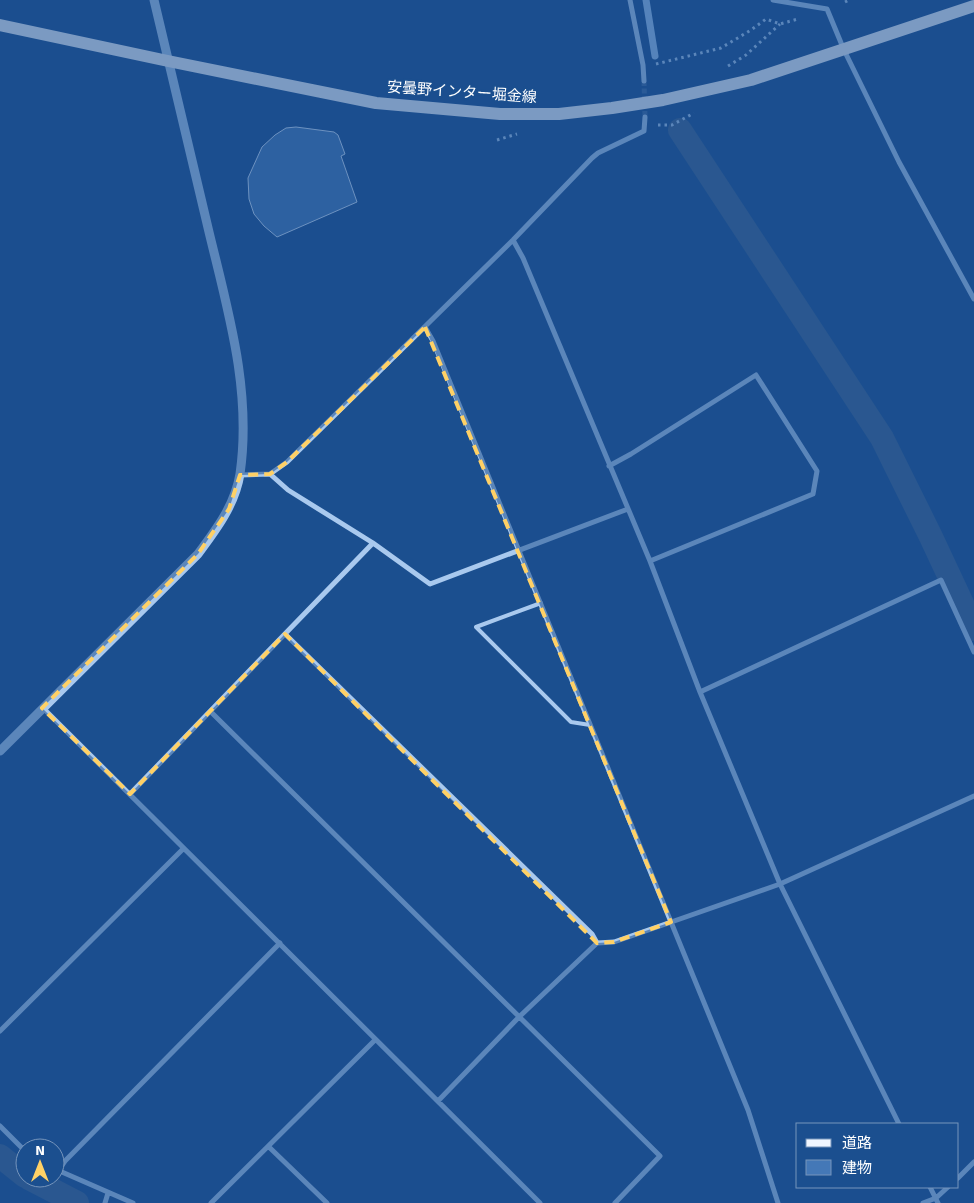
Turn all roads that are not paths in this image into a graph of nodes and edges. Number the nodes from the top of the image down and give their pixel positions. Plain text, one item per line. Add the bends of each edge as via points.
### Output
1 (154, 0) edge
2 (630, 0) edge
3 (773, 0) edge
4 (974, 6) edge
5 (0, 25) edge
6 (849, 47) junction
7 (168, 61) junction
8 (644, 81) tunnel mouth
9 (645, 117) tunnel mouth
10 (513, 240) junction
11 (974, 298) edge
12 (424, 327) junction
13 (609, 466) junction
14 (270, 474) junction
15 (240, 475) junction
16 (628, 509) junction
17 (373, 543) junction
18 (520, 551) junction
19 (650, 561) junction
20 (541, 603) junction
21 (285, 634) junction
22 (974, 652) edge
23 (700, 692) junction
24 (42, 708) junction
25 (210, 712) junction
26 (590, 725) junction
27 (0, 750) edge
28 (130, 794) junction
29 (974, 796) edge
30 (183, 849) junction
31 (780, 884) junction
32 (671, 922) junction
33 (280, 943) junction
34 (597, 943) junction
35 (520, 1017) junction
36 (0, 1031) edge
37 (375, 1040) junction
38 (438, 1102) junction
39 (899, 1123) edge
40 (0, 1126) edge
41 (15, 1142) edge
42 (269, 1147) junction
43 (65, 1160) edge
44 (974, 1162) edge
45 (65, 1174) edge
46 (959, 1177) edge
47 (931, 1188) edge
48 (947, 1188) edge
49 (108, 1193) junction
50 (937, 1200) edge
51 (105, 1203) edge
52 (133, 1203) edge
53 (212, 1203) edge
54 (326, 1203) edge
55 (540, 1203) edge
56 (615, 1203) edge
57 (778, 1203) edge
58 (922, 1203) edge

1 - 7 street
2 - 8 street
3 - 6 street via 827,9
4 - 6 main road, 安曇野インター堀金線
5 - 7 main road, 安曇野インター堀金線
6 - 7 main road, 安曇野インター堀金線 via 751,80 654,101 560,114 500,114 376,102
6 - 11 street via 899,162
7 - 15 street via 232,326 242,382
9 - 10 street via 644,131 598,153
10 - 12 street
10 - 13 street
12 - 14 street via 287,462
12 - 18 street via 433,341
13 - 16 street
13 - 19 street via 756,375 817,471 813,494
14 - 15 street
14 - 17 street via 288,490
15 - 24 street via 229,509 198,554
16 - 18 street
16 - 19 street
17 - 18 street via 430,584
17 - 21 street
18 - 20 street
19 - 23 street
20 - 26 street
20 - 26 lane via 476,627 572,722
21 - 25 street
21 - 34 street via 592,934
22 - 23 street via 941,580
23 - 31 street
24 - 27 street
24 - 28 street
25 - 28 street
25 - 35 street
26 - 32 street
28 - 30 street
29 - 31 street
30 - 33 street
30 - 36 street
31 - 32 street
31 - 39 street
32 - 34 street via 614,942
32 - 57 street via 748,1110
33 - 37 street
33 - 43 street
34 - 35 street
35 - 38 street
35 - 56 street via 660,1156
37 - 38 street
37 - 42 street
38 - 55 street
40 - 41 street
42 - 53 street
42 - 54 street
44 - 46 street
45 - 49 street
47 - 50 street
48 - 50 street
49 - 51 street
49 - 52 street
50 - 58 street

